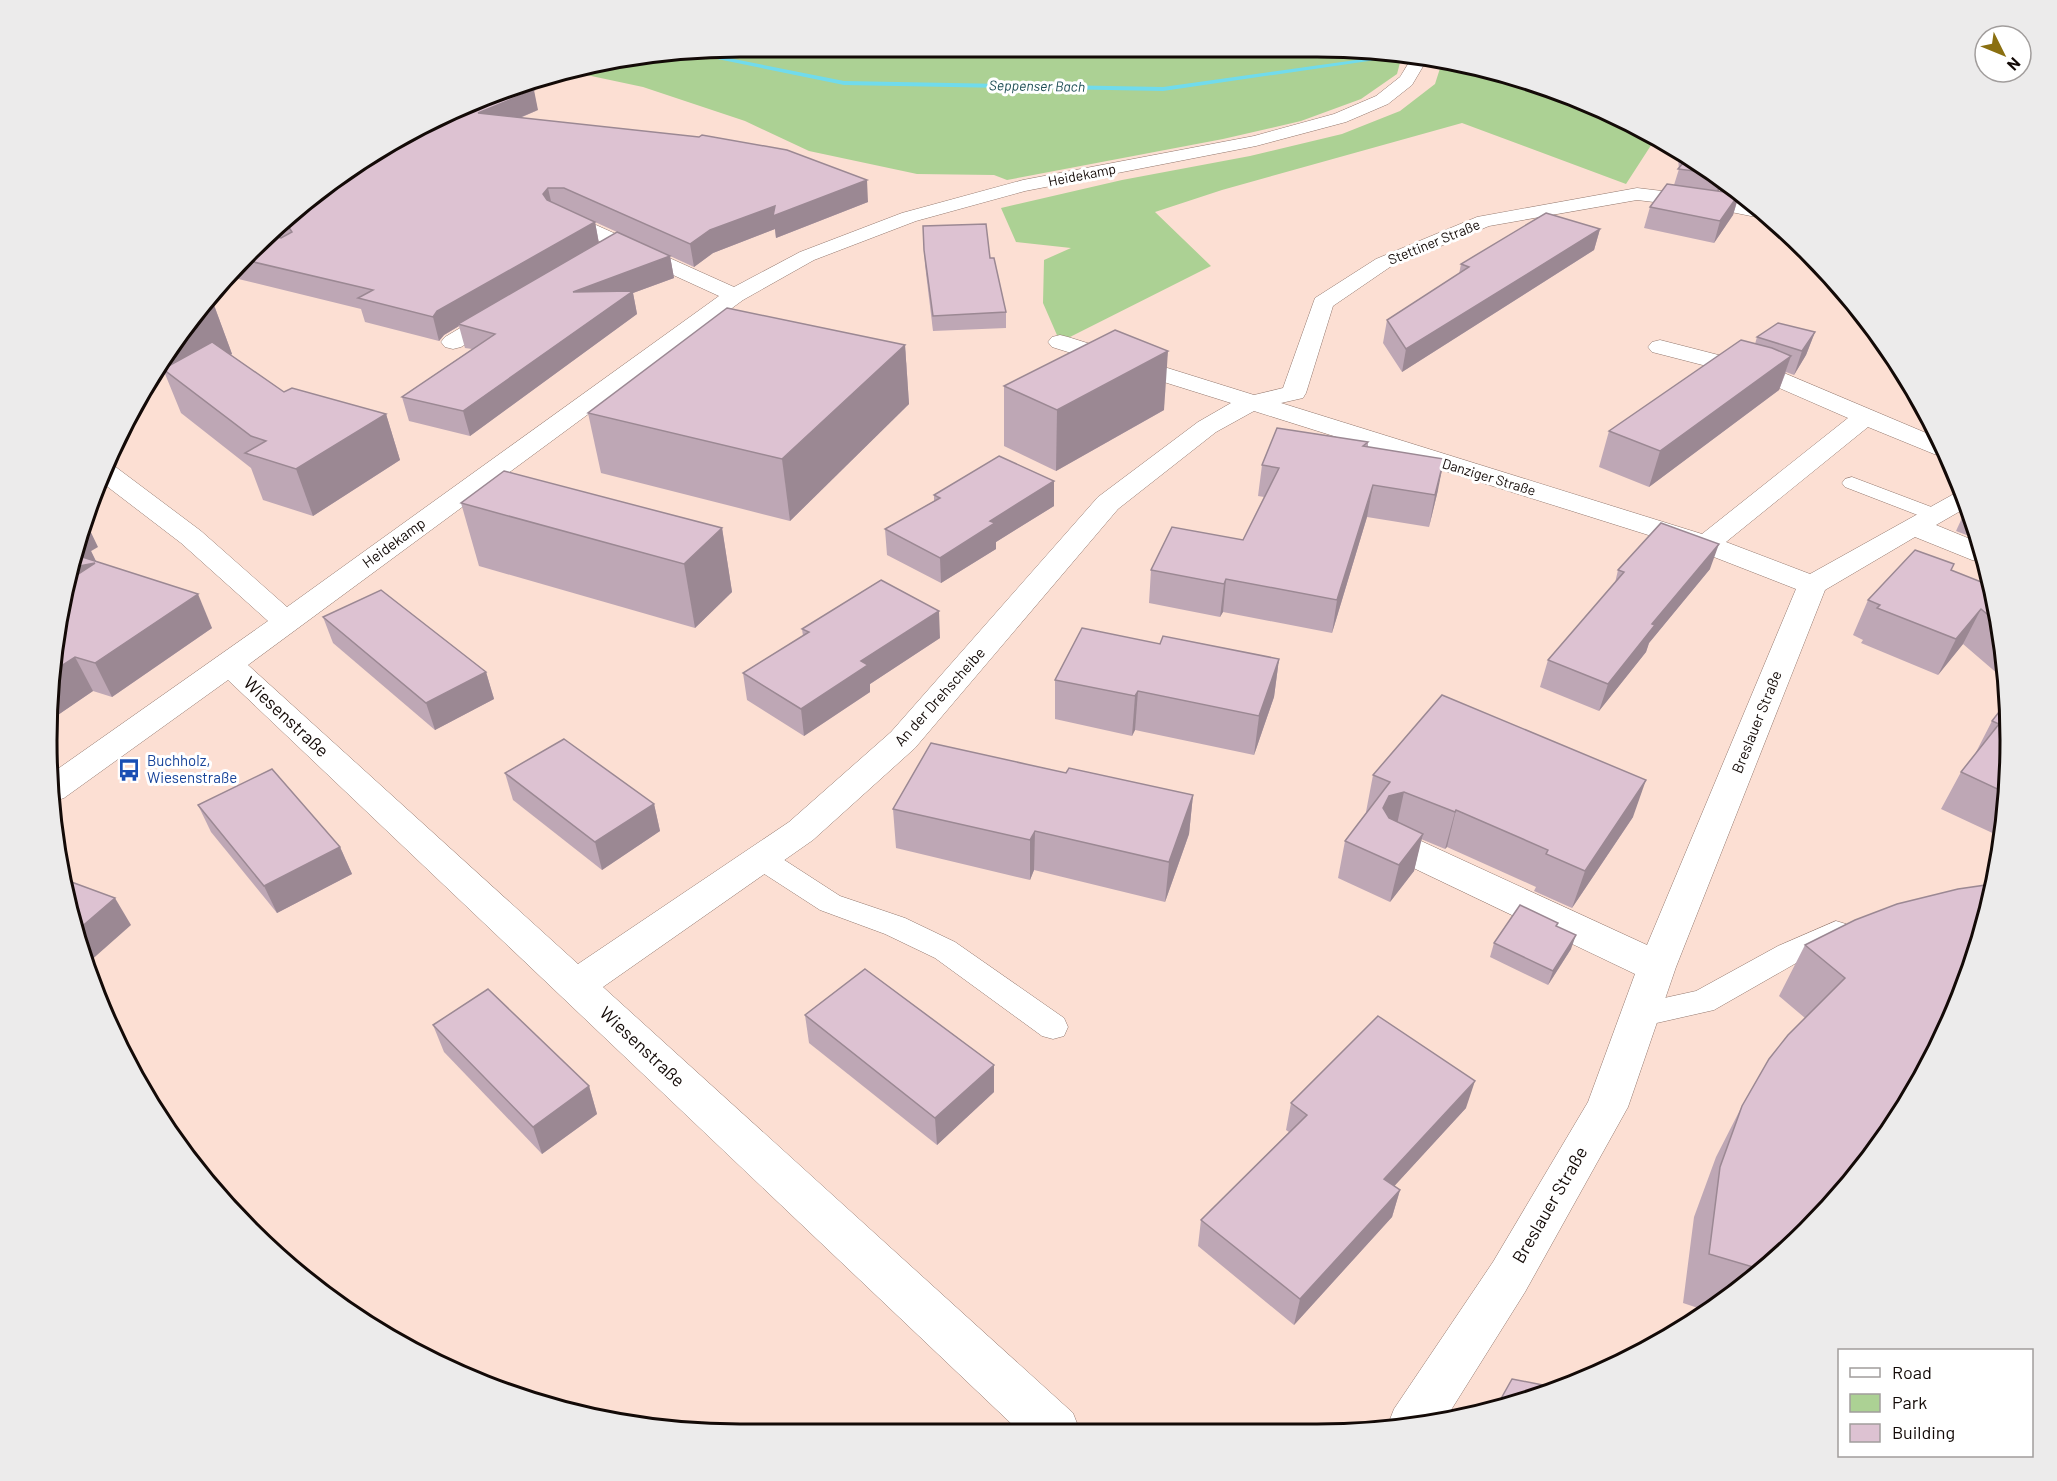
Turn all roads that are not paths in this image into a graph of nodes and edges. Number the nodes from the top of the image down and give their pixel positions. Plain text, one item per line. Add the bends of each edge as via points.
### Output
1 (1417, 65) edge
2 (1725, 196) edge
3 (561, 216) edge
4 (620, 243) junction
5 (600, 255) edge
6 (735, 295) junction
7 (521, 301) edge
8 (453, 342) dead end
9 (1060, 342) dead end
10 (1660, 347) dead end
11 (1249, 403) junction
12 (1865, 417) junction
13 (1933, 445) edge
14 (110, 476) edge
15 (1852, 483) dead end
16 (1938, 513) edge
17 (1706, 544) junction
18 (1971, 544) edge
19 (1812, 585) junction
20 (285, 621) junction
21 (229, 664) junction
22 (58, 786) edge
23 (1395, 844) edge
24 (762, 859) junction
25 (1864, 923) edge
26 (1657, 967) junction
27 (576, 987) junction
28 (1639, 1015) junction
29 (1053, 1027) dead end
30 (1419, 1416) edge
31 (1047, 1424) edge

1 - 6 street, Heidekamp via 1406,81 1382,100 1340,118 1256,141 1023,186 909,217 807,256
2 - 11 street, Stettiner Straße via 1637,194 1484,221 1383,262 1323,303 1294,393
3 - 4 street
4 - 5 street
4 - 6 street
6 - 20 street, Heidekamp
7 - 8 street
9 - 11 street, Danziger Straße
10 - 12 street via 1769,375
11 - 17 street, Danziger Straße
11 - 24 street, An der Drehscheibe via 1206,427 1108,503 903,740 801,831
12 - 13 street
12 - 17 street
14 - 20 street via 191,537
15 - 16 lane
16 - 18 street
16 - 19 street
17 - 19 street, Danziger Straße
19 - 26 street, Breslauer Straße
20 - 21 street, Heidekamp
21 - 22 street, Heidekamp
21 - 27 street, Wiesenstraße
23 - 26 street
24 - 27 street, An der Drehscheibe
24 - 29 lane via 830,903 895,926 945,950
25 - 28 lane via 1788,954 1703,1002
26 - 28 street, Breslauer Straße
27 - 31 street, Wiesenstraße
28 - 30 street, Breslauer Straße via 1607,1107 1509,1276

